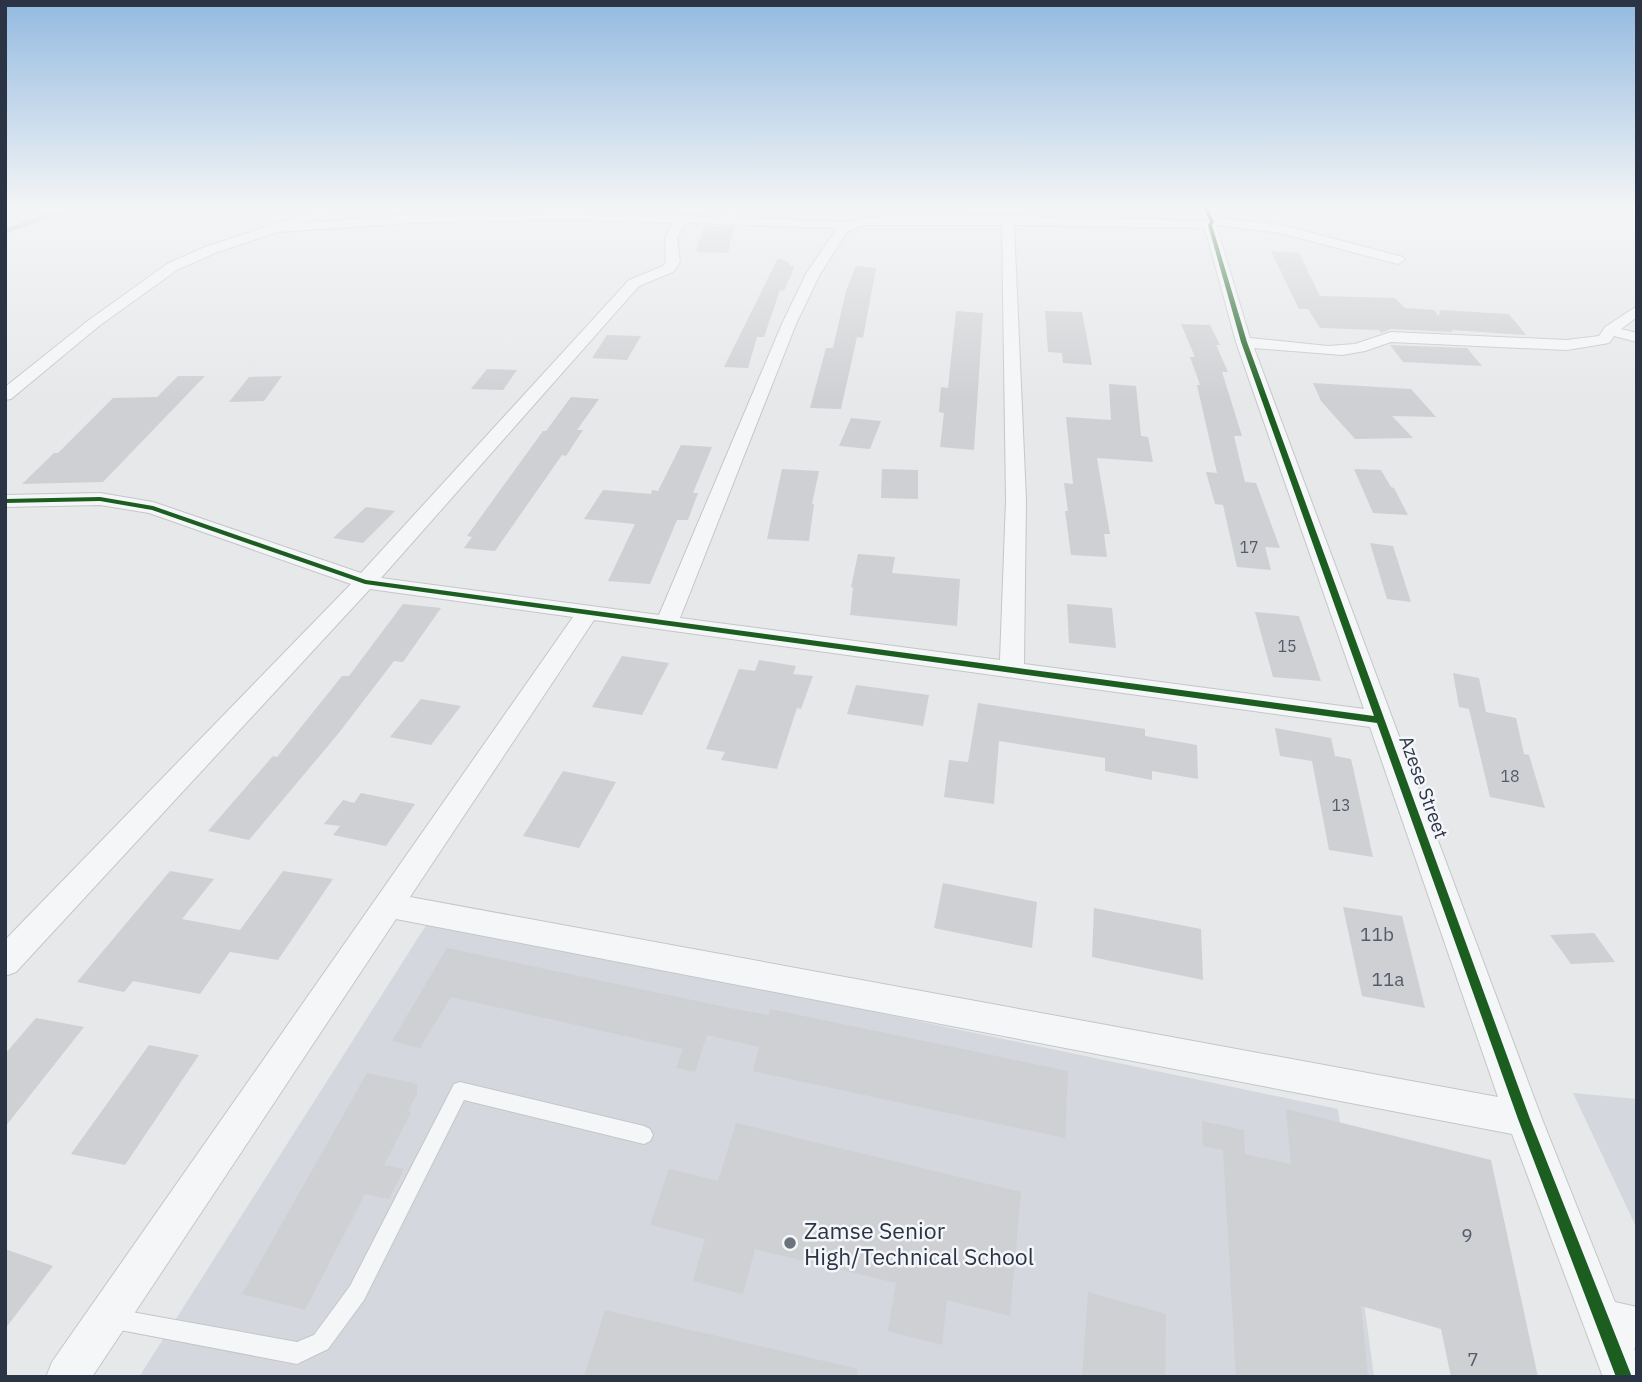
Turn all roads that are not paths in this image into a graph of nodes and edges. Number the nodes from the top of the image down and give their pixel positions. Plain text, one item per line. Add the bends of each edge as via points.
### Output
1 (167, 270) edge
2 (664, 270) edge
3 (815, 270) edge
4 (1009, 270) edge
5 (1224, 270) edge
6 (1637, 310) edge
7 (1610, 330) junction
8 (1637, 338) edge
9 (1244, 342) junction
10 (5, 395) edge
11 (5, 501) edge
12 (365, 582) junction
13 (588, 612) junction
14 (667, 623) junction
15 (1012, 669) junction
16 (1381, 720) junction
17 (388, 905) junction
18 (5, 962) edge
19 (1524, 1119) junction
20 (645, 1135) dead end
21 (107, 1318) junction
22 (1619, 1324) edge
23 (67, 1377) edge
24 (1624, 1377) edge

1 - 10 street
2 - 12 street via 634,283
3 - 14 street via 789,324
4 - 15 street via 1016,500
5 - 9 street, Azese Street
6 - 7 street
7 - 8 street
7 - 9 street via 1604,340 1567,345 1391,337 1357,349 1335,350
9 - 16 street, Azese Street
11 - 12 street via 100,499 153,508
12 - 13 street
12 - 18 street
13 - 14 street
13 - 17 street
14 - 15 street
15 - 16 street
16 - 19 street, Azese Street
17 - 19 street
17 - 21 street
19 - 22 street, Azese Street
20 - 21 lane via 460,1090 357,1293 321,1342 297,1353
21 - 23 street
22 - 24 street, Azese Street

